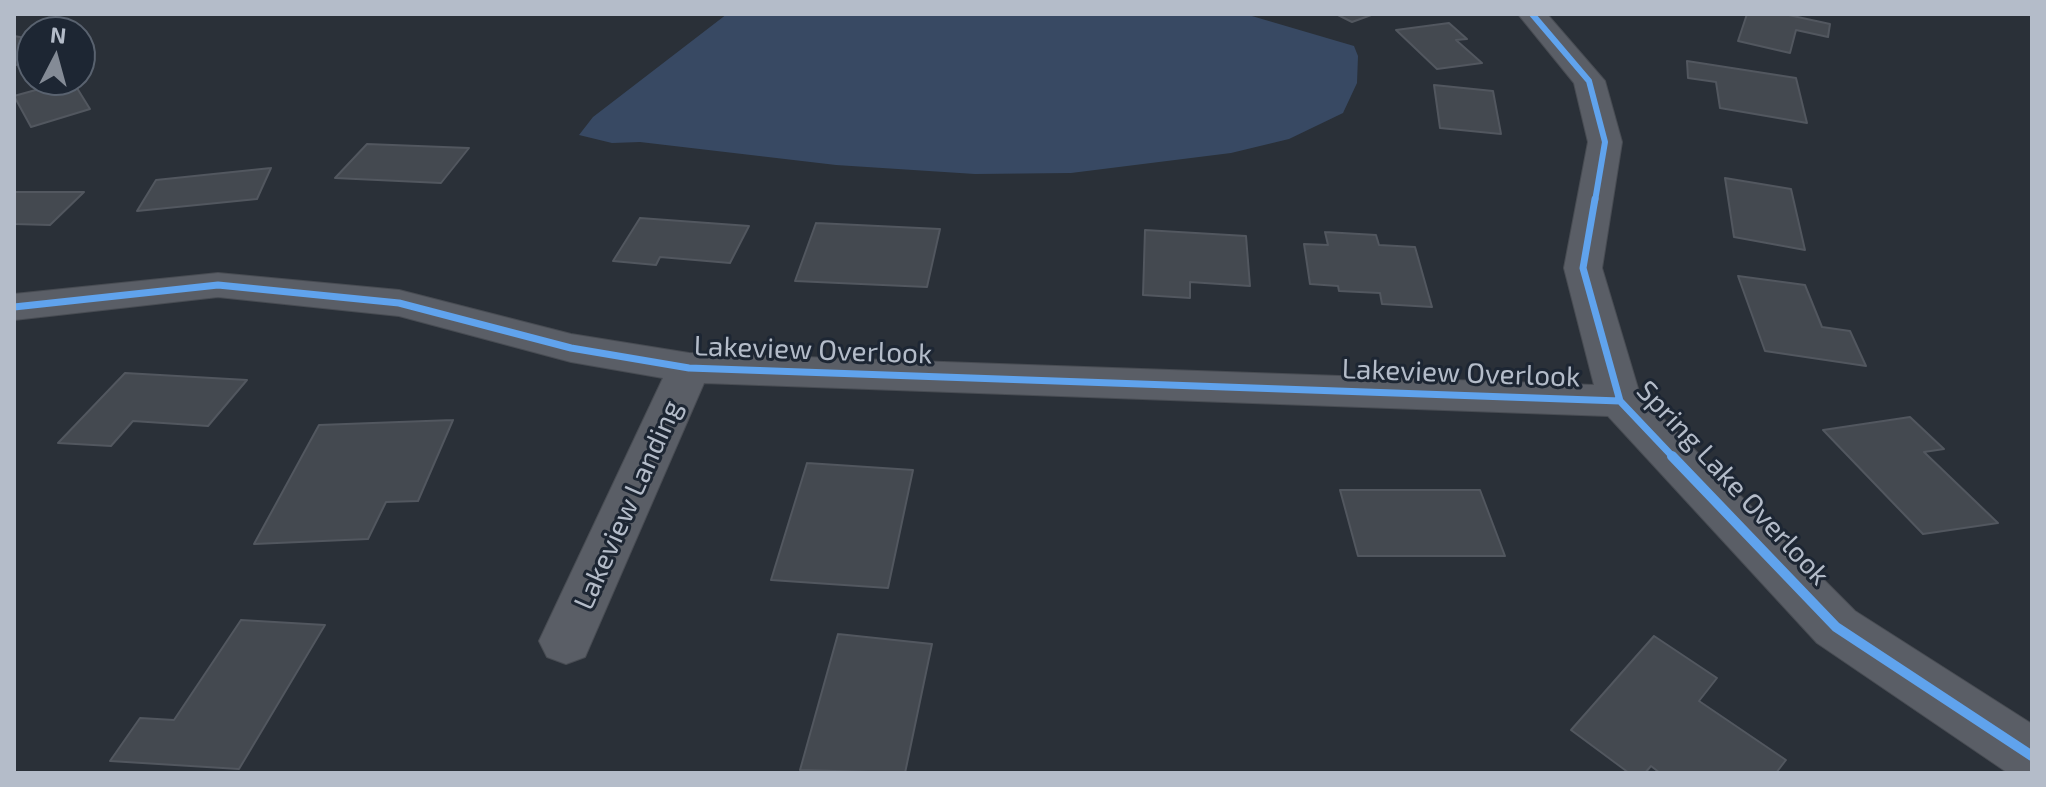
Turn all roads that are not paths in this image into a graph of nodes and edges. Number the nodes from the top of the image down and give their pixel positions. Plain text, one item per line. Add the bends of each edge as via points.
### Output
1 (1532, 14) edge
2 (14, 307) edge
3 (689, 368) junction
4 (1620, 401) junction
5 (566, 641) dead end
6 (2032, 756) edge

1 - 4 street, Spring Lake Overlook via 1589,81 1605,142 1583,268
2 - 3 street, Lakeview Overlook via 218,285 399,303 571,348
3 - 4 street, Lakeview Overlook
3 - 5 street, Lakeview Landing
4 - 6 street, Spring Lake Overlook via 1836,627

